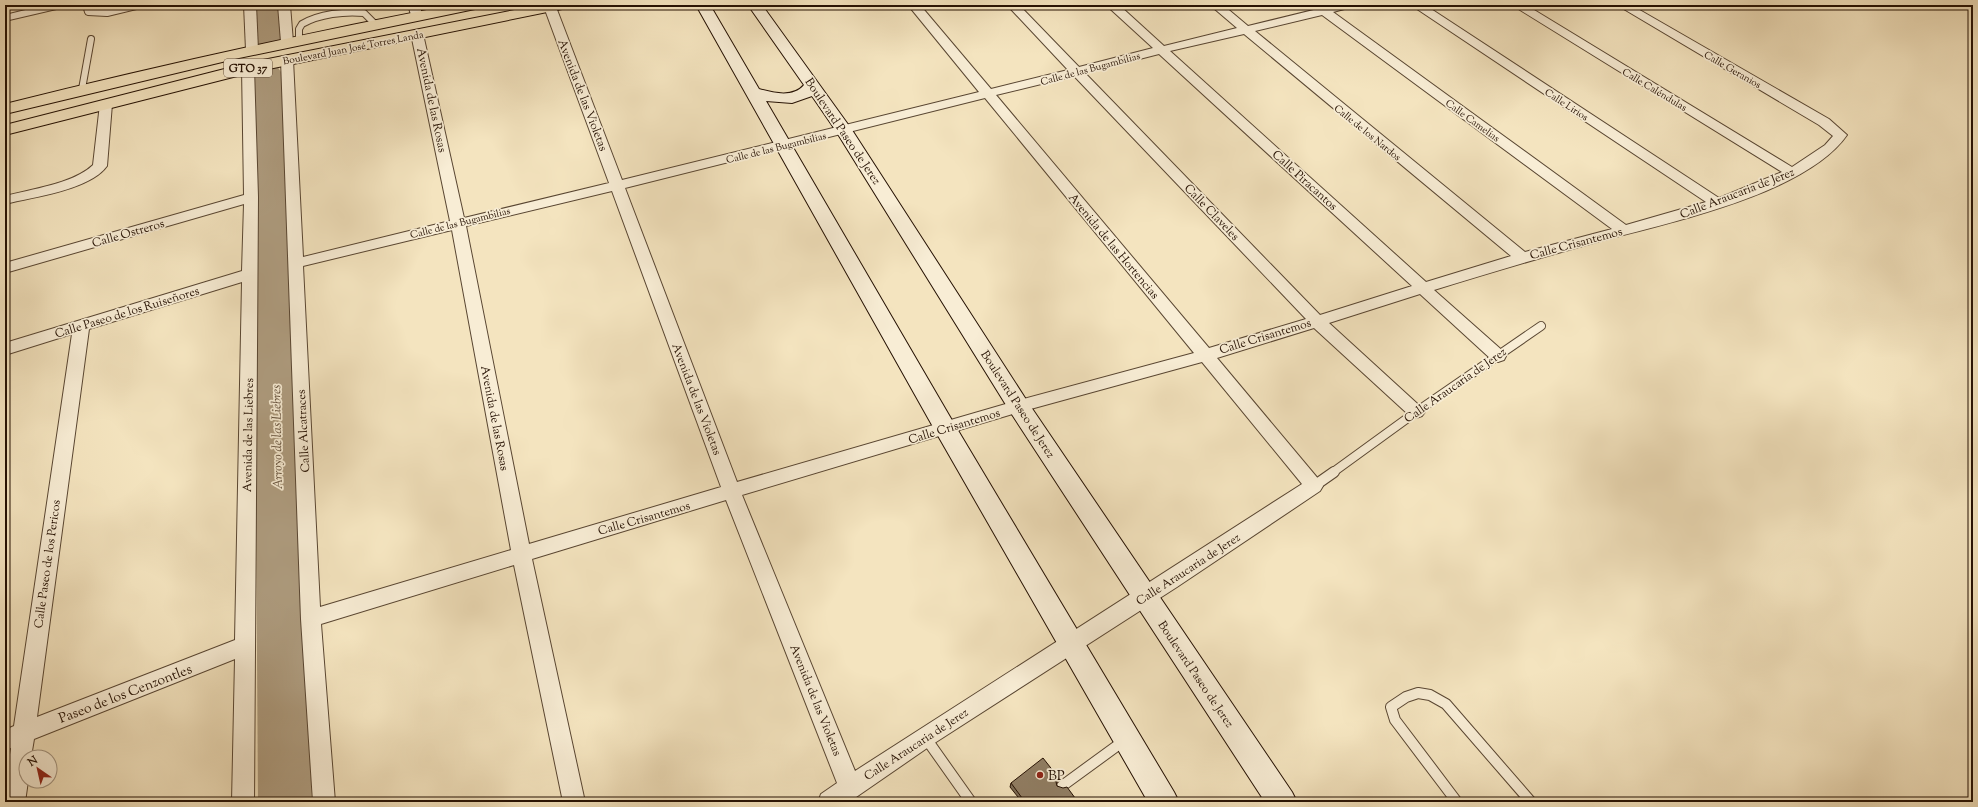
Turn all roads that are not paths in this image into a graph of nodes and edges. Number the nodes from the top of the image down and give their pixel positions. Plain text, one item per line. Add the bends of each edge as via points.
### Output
1 (61, 5) edge
2 (86, 5) edge
3 (140, 5) edge
4 (250, 5) edge
5 (284, 5) edge
6 (475, 5) edge
7 (703, 5) edge
8 (755, 5) edge
9 (914, 5) edge
10 (1013, 5) edge
11 (1112, 5) edge
12 (1216, 5) edge
13 (1348, 5) edge
14 (1417, 5) edge
15 (1518, 5) edge
16 (1623, 5) edge
17 (556, 6) edge
18 (415, 11) edge
19 (1324, 11) junction
20 (5, 18) edge
21 (1244, 30) junction
22 (417, 34) junction
23 (91, 39) dead end
24 (293, 41) junction
25 (252, 50) junction
26 (1162, 50) junction
27 (287, 60) junction
28 (248, 68) junction
29 (1078, 72) junction
30 (812, 86) junction
31 (82, 89) junction
32 (752, 92) junction
33 (989, 94) junction
34 (106, 104) junction
35 (5, 109) edge
36 (5, 130) edge
37 (844, 130) junction
38 (1840, 135) joint
39 (783, 145) junction
40 (1793, 173) junction
41 (617, 184) junction
42 (251, 197) junction
43 (5, 200) edge
44 (1716, 203) junction
45 (1668, 219) joint
46 (458, 223) junction
47 (1623, 230) junction
48 (1521, 257) junction
49 (296, 263) junction
50 (5, 268) edge
51 (250, 274) junction
52 (1422, 287) junction
53 (1316, 320) junction
54 (81, 326) junction
55 (1541, 326) dead end
56 (5, 349) edge
57 (1205, 356) junction
58 (1498, 356) junction
59 (1019, 406) junction
60 (1416, 412) junction
61 (945, 428) junction
62 (1314, 486) junction
63 (732, 492) junction
64 (521, 554) junction
65 (1145, 597) junction
66 (311, 619) junction
67 (1071, 643) junction
68 (246, 645) junction
69 (14, 736) edge
70 (925, 737) junction
71 (1127, 739) junction
72 (1062, 786) edge
73 (850, 787) junction
74 (14, 802) edge
75 (243, 802) edge
76 (324, 802) edge
77 (574, 802) edge
78 (829, 802) edge
79 (971, 802) edge
80 (1164, 802) edge
81 (1282, 802) edge
82 (1457, 802) edge
83 (1532, 802) edge

1 - 20 street
2 - 3 lane via 88,12 92,14
4 - 25 street
5 - 24 street
6 - 18 main road, Boulevard Juan José Torres Landa / GTO 37
7 - 32 main road
8 - 30 main road, Boulevard Paseo de Jerez
9 - 33 street, Avenida de las Hortencias
10 - 29 street, Calle Claveles
11 - 26 street, Calle Piracantos
12 - 21 street, Calle de los Nardos
13 - 19 street, Calle de las Bugambilias
14 - 44 street, Calle Lirios
15 - 40 street, Calle Caléndulas
16 - 38 street, Calle Geranios via 1824,122
17 - 22 main road, Boulevard Juan José Torres Landa / GTO 37
17 - 41 street, Avenida de las Violetas
18 - 24 main road, Boulevard Juan José Torres Landa / GTO 37 via 375,24
19 - 21 street, Calle de las Bugambilias
19 - 47 street, Calle Camelias
21 - 26 street, Calle de las Bugambilias
21 - 48 street, Calle de los Nardos
22 - 27 main road, Boulevard Juan José Torres Landa / GTO 37
22 - 46 street, Avenida de las Rosas
23 - 31 lane
24 - 25 main road, Boulevard Juan José Torres Landa / GTO 37
25 - 31 main road, Boulevard Juan José Torres Landa / GTO 37
26 - 29 street, Calle de las Bugambilias
26 - 52 street, Calle Piracantos
27 - 28 main road, Boulevard Juan José Torres Landa / GTO 37
27 - 49 street, Calle Alcatraces
28 - 34 main road, Boulevard Juan José Torres Landa / GTO 37
28 - 42 street, Avenida de las Liebres
29 - 33 street, Calle de las Bugambilias
29 - 53 street, Calle Claveles
30 - 32 main road via 803,94 779,99
30 - 37 main road, Boulevard Paseo de Jerez
31 - 35 main road, Boulevard Juan José Torres Landa / GTO 37
32 - 39 main road
33 - 37 street, Calle de las Bugambilias
33 - 57 street, Avenida de las Hortencias
34 - 36 main road, Boulevard Juan José Torres Landa / GTO 37
34 - 43 street via 100,166 96,172 75,181
37 - 39 street, Calle de las Bugambilias
37 - 59 main road, Boulevard Paseo de Jerez
38 - 40 street, Calle Araucaria de Jerez via 1832,148
39 - 41 street, Calle de las Bugambilias
39 - 61 main road
40 - 44 street, Calle Araucaria de Jerez
41 - 46 street, Calle de las Bugambilias
41 - 63 street, Avenida de las Violetas
42 - 50 street, Calle Ostreros
42 - 51 street, Avenida de las Liebres
44 - 45 street, Calle Araucaria de Jerez
45 - 47 street, Calle Crisantemos
46 - 49 street, Calle de las Bugambilias
46 - 64 street, Avenida de las Rosas
47 - 48 street, Calle Crisantemos
48 - 52 street, Calle Crisantemos
49 - 66 street, Calle Alcatraces
51 - 54 street, Calle Paseo de los Ruiseñores
51 - 68 street, Avenida de las Liebres
52 - 53 street, Calle Crisantemos
52 - 58 street, Calle Piracantos
53 - 57 street, Calle Crisantemos
53 - 60 street, Calle Claveles
54 - 56 street, Calle Paseo de los Ruiseñores
54 - 69 street, Calle Paseo de los Pericos
55 - 58 lane, Calle Araucaria de Jerez
57 - 59 street, Calle Crisantemos
57 - 62 street, Avenida de las Hortencias
58 - 60 lane, Calle Araucaria de Jerez
59 - 61 street, Calle Crisantemos
59 - 65 main road, Boulevard Paseo de Jerez
60 - 62 lane, Calle Araucaria de Jerez
61 - 63 street, Calle Crisantemos
61 - 67 main road
62 - 65 street, Calle Araucaria de Jerez
63 - 64 street, Calle Crisantemos
63 - 73 street, Avenida de las Violetas
64 - 66 street, Calle Crisantemos
64 - 77 street, Avenida de las Rosas
65 - 67 street, Calle Araucaria de Jerez
65 - 81 main road, Boulevard Paseo de Jerez
66 - 76 street, Calle Alcatraces
67 - 70 street, Calle Araucaria de Jerez
67 - 71 main road
68 - 69 street, Paseo de los Cenzontles
68 - 75 street, Avenida de las Liebres
69 - 74 street, Calle Paseo de los Pericos
70 - 73 street, Calle Araucaria de Jerez
70 - 79 lane
71 - 72 lane
71 - 80 main road
73 - 78 street, Calle Araucaria de Jerez
82 - 83 lane via 1395,720 1391,707 1410,694 1430,693 1446,704

